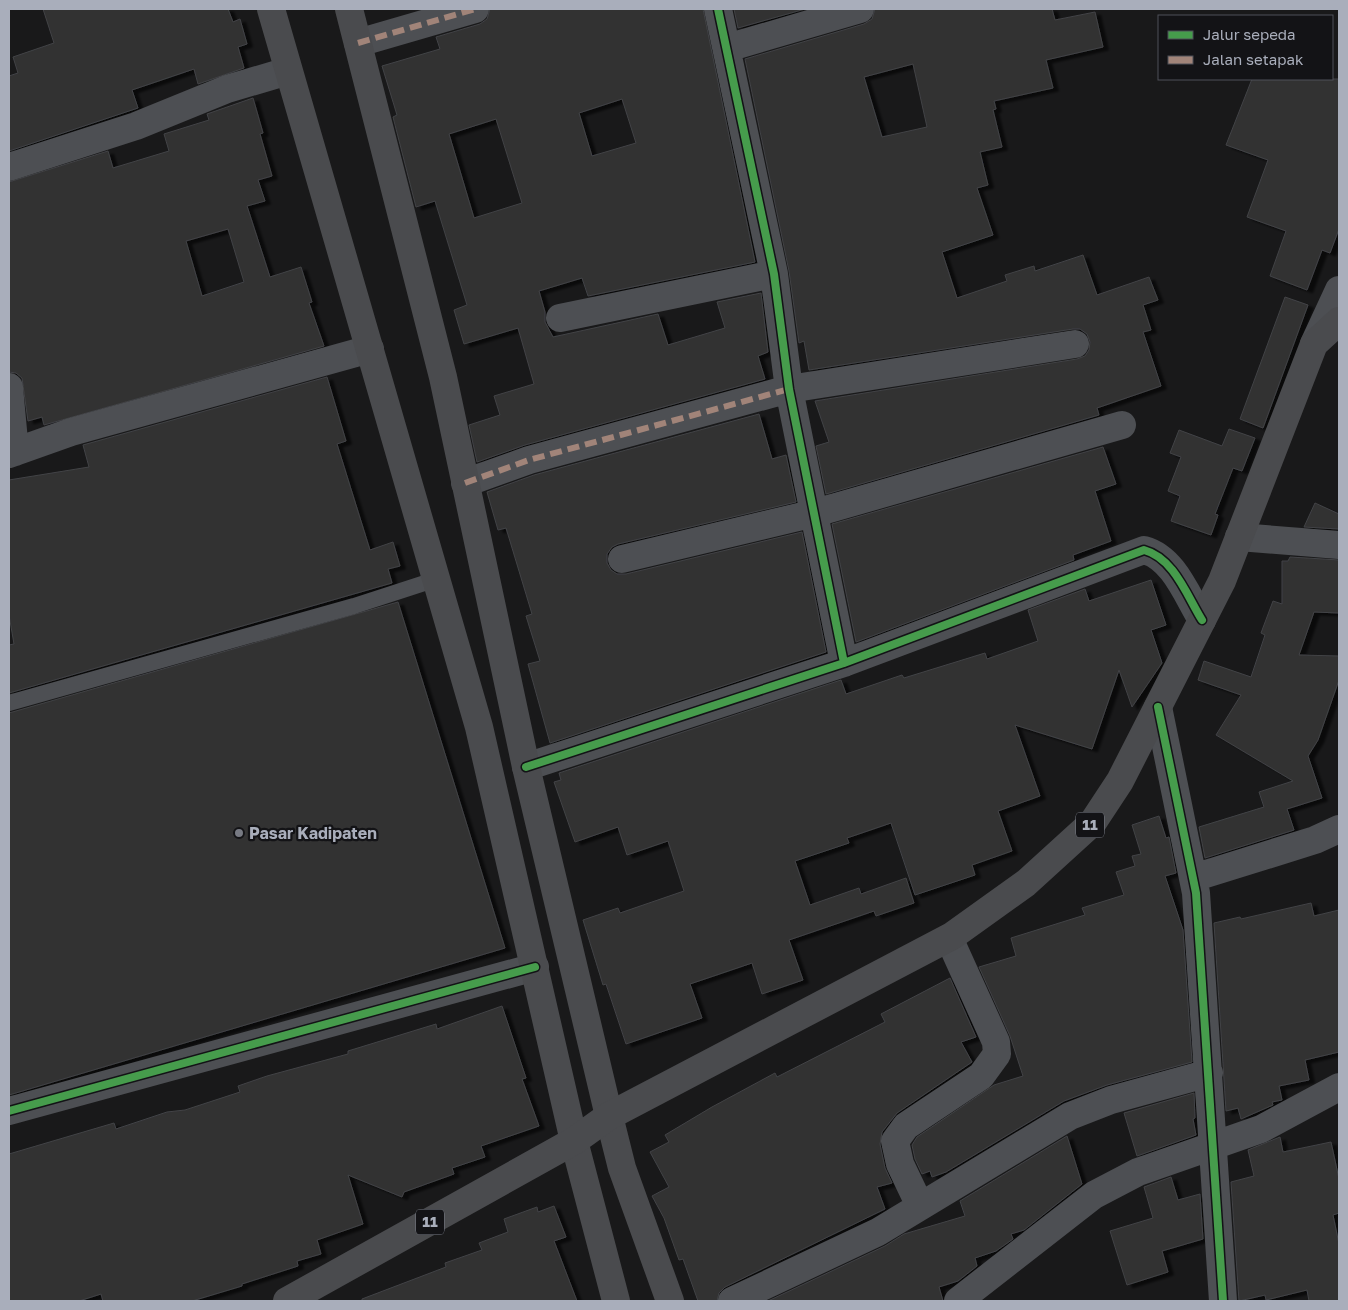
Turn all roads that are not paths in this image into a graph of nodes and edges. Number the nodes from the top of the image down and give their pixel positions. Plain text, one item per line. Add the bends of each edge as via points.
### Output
1 (271, 9) edge
2 (350, 9) edge
3 (475, 9) edge
4 (718, 9) edge
5 (860, 9) edge
6 (358, 43) junction
7 (727, 48) junction
8 (288, 71) junction
9 (9, 168) edge
10 (774, 274) junction
11 (1339, 290) edge
12 (560, 318) dead end
13 (1339, 321) edge
14 (1075, 344) dead end
15 (1314, 344) junction
16 (370, 350) junction
17 (9, 387) edge
18 (789, 389) junction
19 (1122, 425) dead end
20 (12, 453) edge
21 (465, 483) junction
22 (814, 513) junction
23 (1239, 537) junction
24 (1339, 545) edge
25 (622, 559) dead end
26 (437, 579) junction
27 (1202, 620) junction
28 (844, 663) junction
29 (9, 703) edge
30 (1158, 707) junction
31 (526, 767) junction
32 (1339, 829) edge
33 (1193, 878) junction
34 (949, 938) junction
35 (535, 967) junction
36 (1209, 1073) junction
37 (1339, 1087) edge
38 (9, 1111) edge
39 (609, 1116) junction
40 (574, 1141) junction
41 (1212, 1145) junction
42 (920, 1206) junction
43 (286, 1301) edge
44 (614, 1301) edge
45 (670, 1301) edge
46 (732, 1301) edge
47 (958, 1301) edge
48 (1223, 1301) edge

1 - 8 main road
2 - 6 main road
3 - 6 street
4 - 7 street
5 - 7 street
6 - 21 main road via 443,377
7 - 10 street
8 - 9 street via 228,89 136,126
8 - 16 main road
10 - 12 street
10 - 18 street
11 - 15 street
13 - 15 main road, 11
14 - 18 street
15 - 23 main road, 11
16 - 20 street via 71,432
16 - 26 main road
17 - 20 street
18 - 21 street via 529,460
18 - 22 street
19 - 22 street
21 - 31 main road
22 - 25 street
22 - 28 street
23 - 24 street
23 - 27 main road, 11
26 - 29 lane via 354,606
26 - 35 main road via 479,727
27 - 28 street via 1166,561 1144,550
27 - 30 main road, 11
28 - 31 street
30 - 33 street
30 - 34 main road, 11 via 1120,781 1093,822 1026,883
31 - 39 main road
32 - 33 street via 1315,840
33 - 36 street
34 - 39 main road, 11
34 - 42 street via 996,1042 997,1054 981,1076 906,1126 895,1141 900,1164
35 - 38 street
35 - 40 main road
36 - 41 street
36 - 42 street via 1111,1100 1070,1116
37 - 41 street via 1261,1129
39 - 40 main road, 11
39 - 45 main road via 622,1168
40 - 43 main road, 11
40 - 44 main road
41 - 47 street via 1138,1172 1094,1195
41 - 48 street
42 - 46 street via 878,1232

